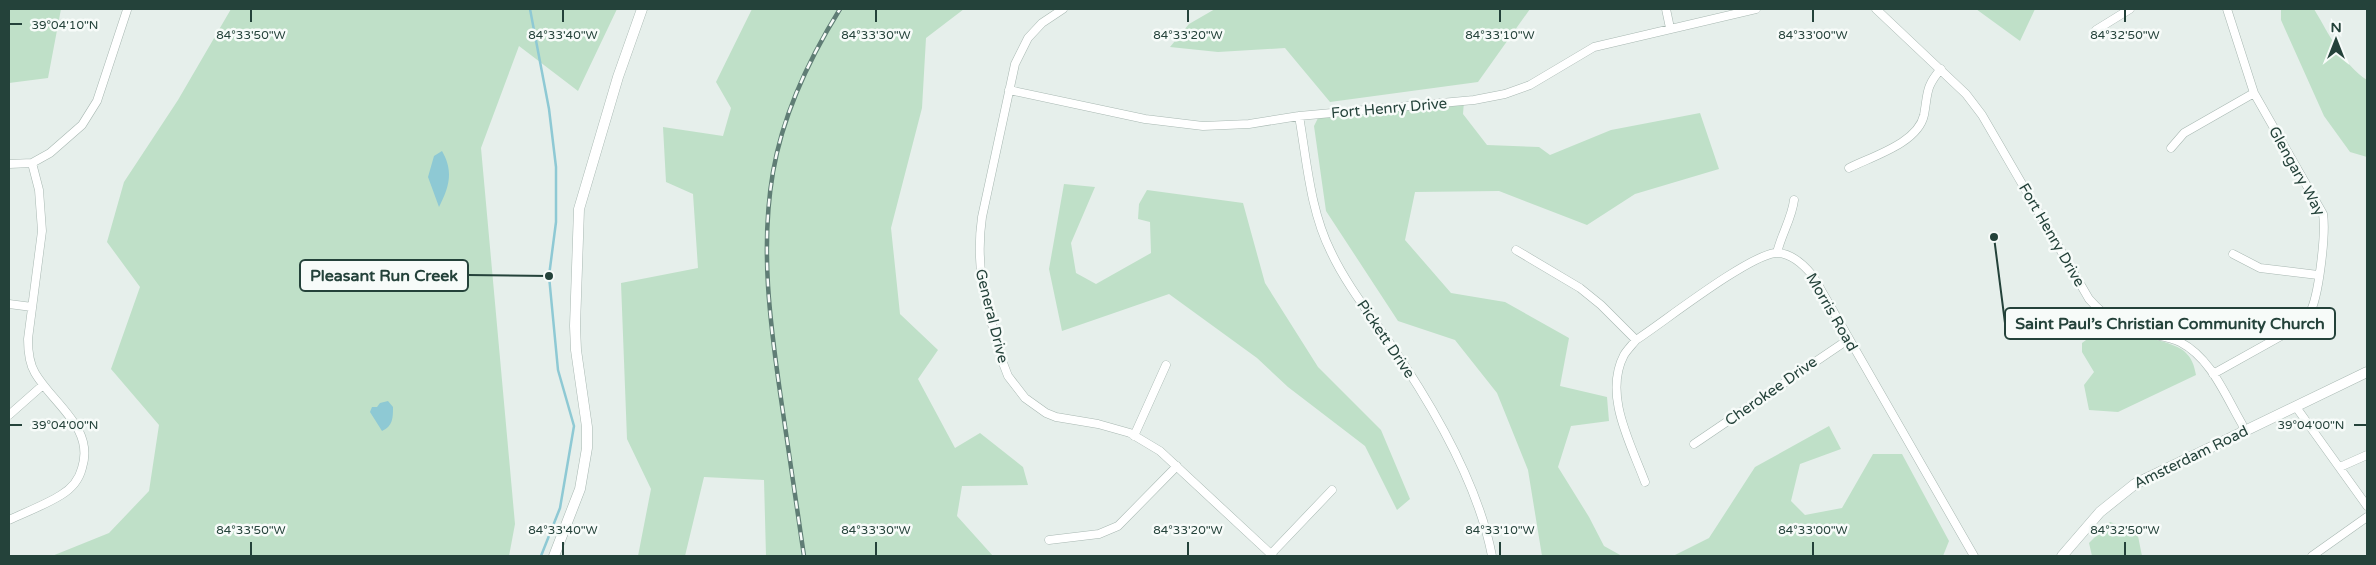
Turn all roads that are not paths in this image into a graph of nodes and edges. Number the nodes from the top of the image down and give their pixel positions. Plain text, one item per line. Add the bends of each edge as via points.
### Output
1 (642, 9) edge
2 (1063, 9) edge
3 (1666, 9) edge
4 (1756, 9) edge
5 (1876, 9) edge
6 (2130, 9) edge
7 (2227, 9) edge
8 (126, 10) dead end
9 (1670, 28) junction
10 (2096, 30) dead end
11 (1941, 69) junction
12 (1009, 90) junction
13 (2254, 93) junction
14 (1299, 116) junction
15 (2171, 148) dead end
16 (32, 163) junction
17 (9, 164) edge
18 (1849, 168) dead end
19 (1794, 200) dead end
20 (1516, 250) dead end
21 (1777, 253) junction
22 (2232, 254) dead end
23 (2318, 275) junction
24 (9, 304) edge
25 (32, 307) junction
26 (1849, 339) junction
27 (1636, 340) junction
28 (1166, 366) dead end
29 (2367, 372) edge
30 (2213, 374) junction
31 (43, 385) junction
32 (2296, 407) junction
33 (9, 415) edge
34 (2244, 431) junction
35 (1134, 436) junction
36 (1694, 444) dead end
37 (2367, 455) edge
38 (1177, 466) junction
39 (2340, 467) junction
40 (1645, 482) dead end
41 (1332, 490) dead end
42 (2367, 506) edge
43 (2367, 517) edge
44 (9, 520) edge
45 (1049, 540) dead end
46 (1272, 555) edge
47 (554, 556) edge
48 (1492, 556) edge
49 (1974, 556) edge
50 (2062, 556) edge
51 (2312, 556) edge

1 - 47 street via 579,209 575,326 587,448 580,490
2 - 12 street, General Drive via 1042,23 1028,38 1015,64
3 - 9 street
4 - 9 street, Fort Henry Drive
5 - 11 street, Fort Henry Drive
6 - 10 street
7 - 13 street, Glengary Way
8 - 16 street via 104,84 90,115 50,153
9 - 14 street, Fort Henry Drive via 1594,47 1530,85 1498,96
11 - 18 street via 1928,86 1924,115 1917,131 1905,141
11 - 30 street, Fort Henry Drive via 1982,116 2089,299 2116,324 2179,341 2199,355
12 - 14 street, Fort Henry Drive via 1178,125 1226,126
12 - 35 street, General Drive via 979,238 979,270 1003,363 1008,376 1025,398 1046,413 1098,424
13 - 15 street via 2184,133
13 - 23 street, Glengary Way via 2323,214 2325,228
14 - 48 street, Pickett Drive via 1313,202 1331,253 1416,384 1451,447 1472,488
16 - 17 street
16 - 25 street via 42,209
19 - 21 street via 1793,212 1780,238
20 - 27 street via 1580,288
21 - 26 street, Morris Road via 1804,264
21 - 27 street via 1762,257 1734,273
22 - 23 street via 2260,268
23 - 30 street, Glengary Way via 2310,314 2299,326
24 - 25 street
25 - 31 street via 28,352
26 - 36 street, Cherokee Drive
26 - 49 street, Morris Road
27 - 40 street via 1624,354 1617,396
28 - 35 street
29 - 32 street, Amsterdam Road
30 - 34 street, Fort Henry Drive
31 - 33 street
31 - 44 street via 80,431 85,445 85,460 72,487
32 - 34 street, Amsterdam Road
32 - 39 street
34 - 50 street, Amsterdam Road via 2122,493 2100,512
35 - 38 street, General Drive via 1160,451
37 - 39 street
38 - 45 street via 1118,526 1099,534
38 - 46 street, General Drive
39 - 42 street
41 - 46 street
43 - 51 street

